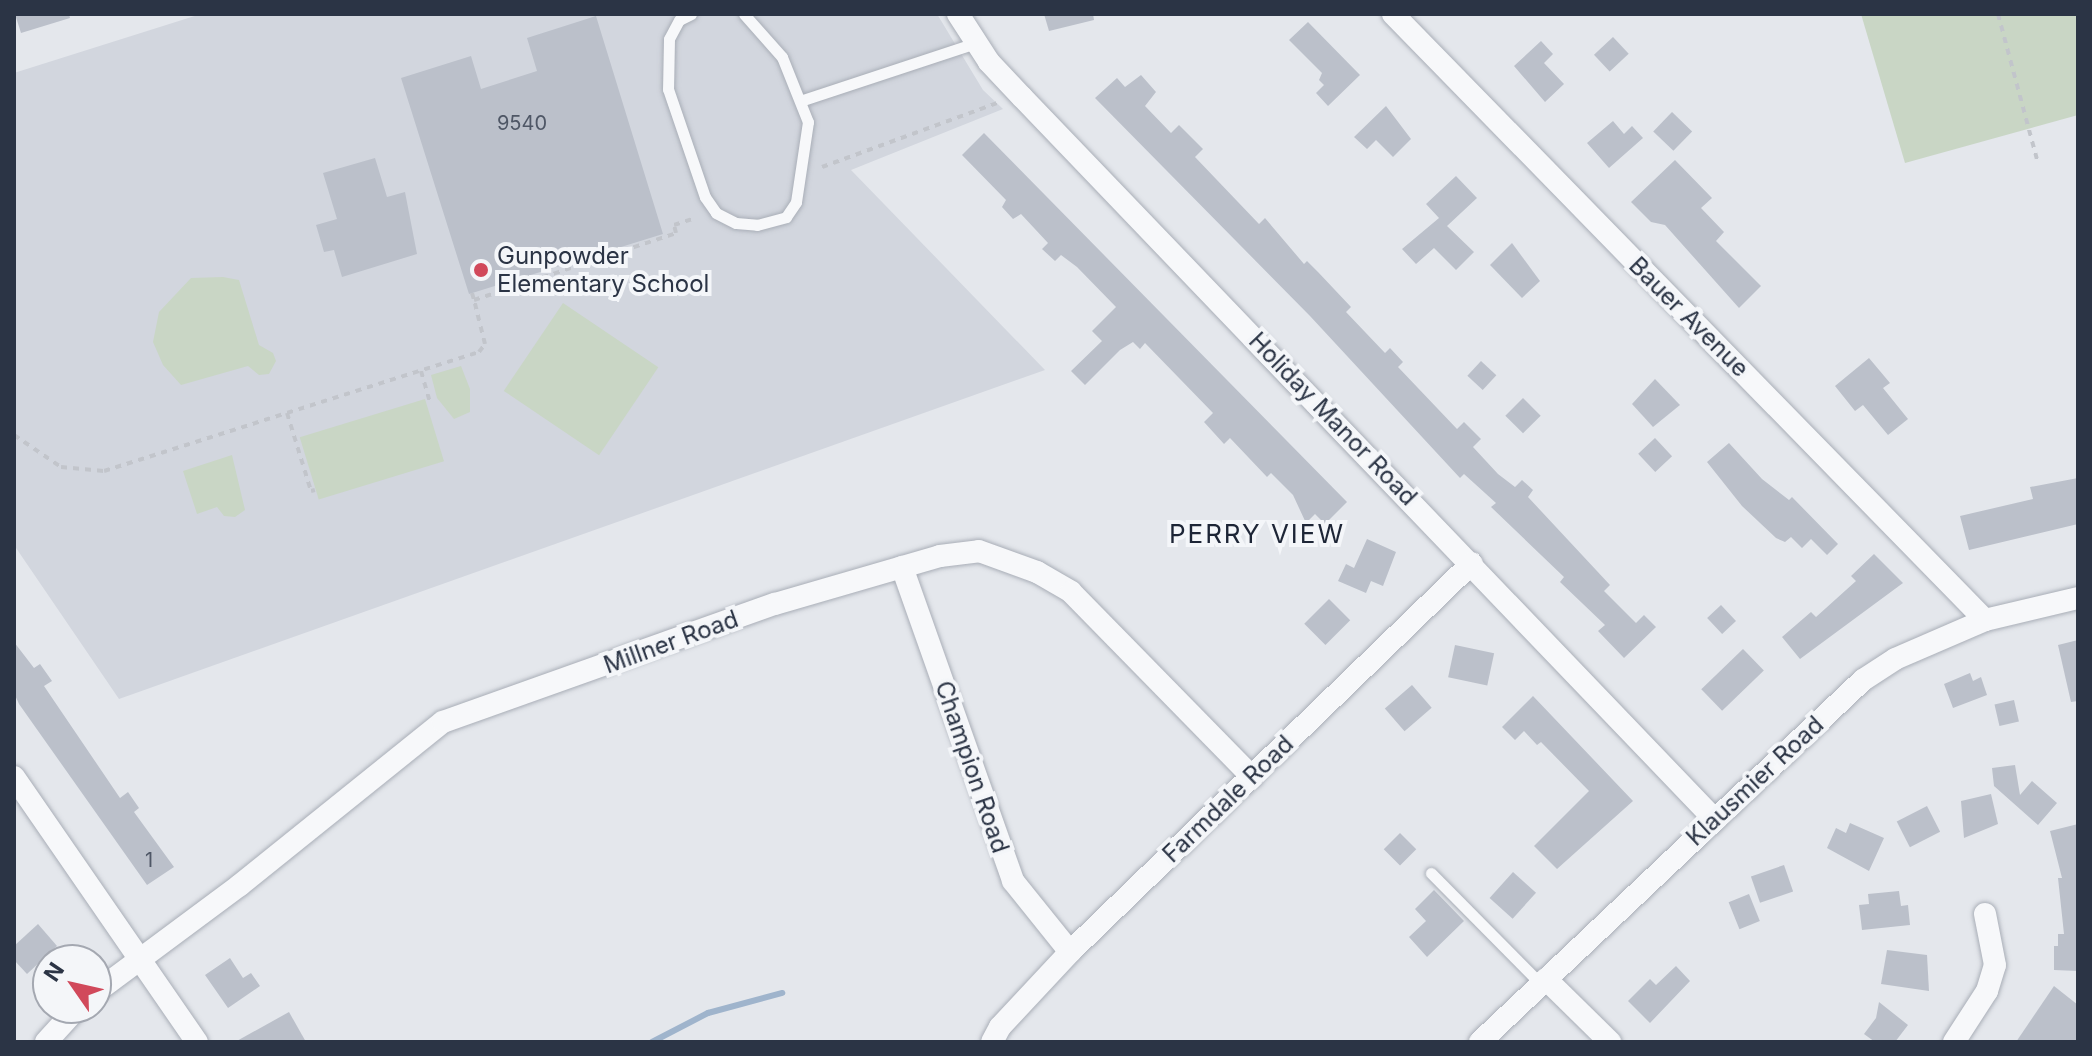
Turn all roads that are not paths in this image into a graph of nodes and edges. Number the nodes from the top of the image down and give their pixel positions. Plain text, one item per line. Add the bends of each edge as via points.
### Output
1 (691, 14) edge
2 (744, 14) edge
3 (958, 14) edge
4 (1393, 14) edge
5 (975, 43) junction
6 (803, 100) junction
7 (1472, 563) junction
8 (902, 567) junction
9 (2078, 598) edge
10 (1985, 620) junction
11 (14, 777) edge
12 (1252, 777) junction
13 (1715, 820) junction
14 (1431, 873) dead end
15 (1985, 914) dead end
16 (1070, 952) junction
17 (140, 958) junction
18 (112, 980) edge
19 (1544, 981) junction
20 (62, 1024) edge
21 (46, 1042) edge
22 (197, 1042) edge
23 (992, 1042) edge
24 (1480, 1042) edge
25 (1610, 1042) edge
26 (1954, 1042) edge

1 - 6 lane via 679,20 669,39 666,77 705,197 716,213 757,225 786,217 796,202 806,151
2 - 6 lane via 782,57
3 - 5 street, Holiday Manor Road
4 - 10 street, Bauer Avenue
5 - 6 lane
5 - 7 street, Holiday Manor Road
7 - 12 street, Farmdale Road
7 - 13 street, Holiday Manor Road
8 - 12 street, Millner Road via 979,551 1037,572 1071,592
8 - 16 street, Champion Road via 1013,881
8 - 17 street, Millner Road via 775,604 443,722
9 - 10 street, Klausmier Road
10 - 13 street, Klausmier Road via 1895,659 1863,680
11 - 17 street
12 - 16 street, Farmdale Road
13 - 19 street, Klausmier Road
14 - 19 lane
15 - 26 street via 1995,965 1987,991
16 - 23 street, Farmdale Road
17 - 18 street, Millner Road
17 - 22 street
19 - 24 street, Klausmier Road
19 - 25 street
20 - 21 street

